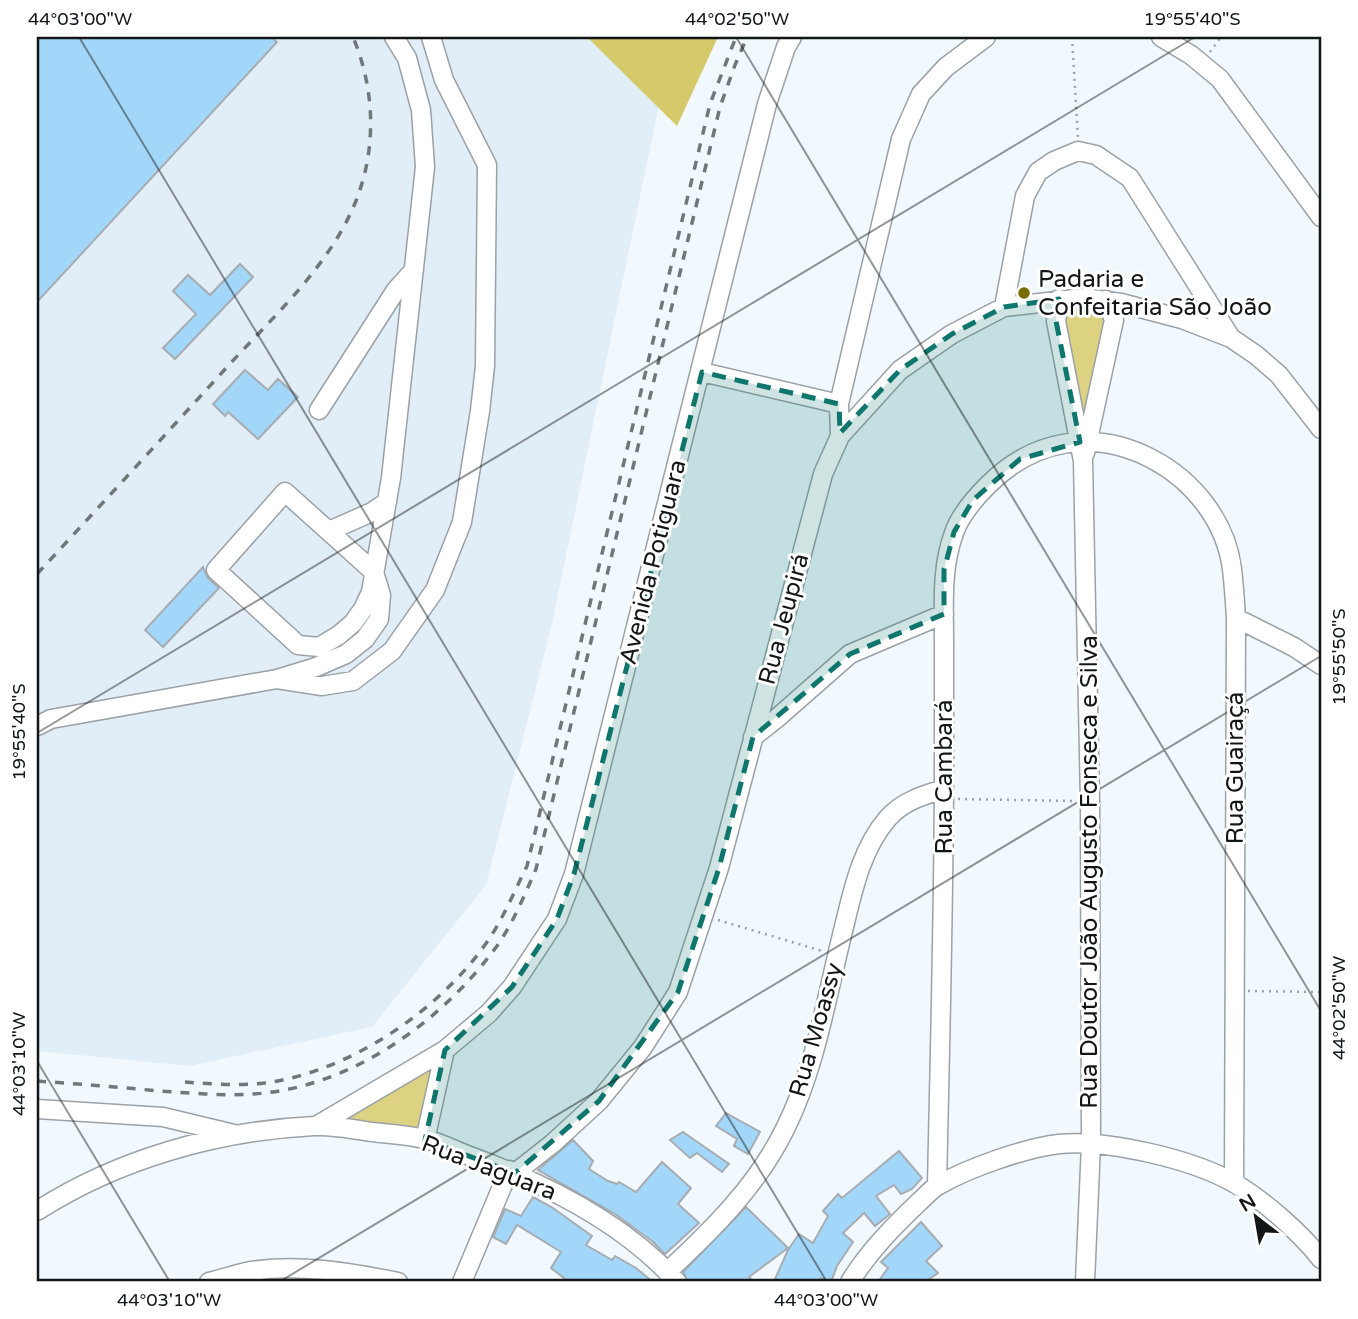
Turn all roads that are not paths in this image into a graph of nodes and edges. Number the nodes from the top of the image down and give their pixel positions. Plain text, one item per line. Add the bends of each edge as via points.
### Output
1 (394, 37) edge
2 (403, 37) edge
3 (431, 37) edge
4 (792, 37) edge
5 (986, 37) edge
6 (1161, 37) edge
7 (407, 58) junction
8 (1321, 217) edge
9 (414, 270) junction
10 (1059, 299) junction
11 (1106, 300) junction
12 (1004, 307) junction
13 (1231, 338) junction
14 (702, 372) junction
15 (839, 404) junction
16 (319, 410) dead end
17 (1321, 429) edge
18 (840, 436) junction
19 (1084, 442) junction
20 (387, 502) junction
21 (329, 531) junction
22 (374, 572) junction
23 (944, 614) junction
24 (1236, 618) junction
25 (1321, 665) edge
26 (277, 679) junction
27 (37, 726) edge
28 (753, 737) junction
29 (944, 794) junction
30 (445, 1050) junction
31 (37, 1109) edge
32 (163, 1117) junction
33 (316, 1126) junction
34 (236, 1135) junction
35 (425, 1140) junction
36 (1091, 1144) junction
37 (175, 1150) junction
38 (512, 1172) junction
39 (1234, 1183) junction
40 (937, 1185) junction
41 (37, 1211) edge
42 (1321, 1259) edge
43 (672, 1277) edge
44 (209, 1282) edge
45 (398, 1282) edge
46 (463, 1282) edge
47 (850, 1282) edge
48 (1085, 1282) edge

1 - 7 street
2 - 7 street
3 - 26 street via 444,80 487,165 485,366 462,522 435,590 392,651 354,681 322,686
4 - 14 street, Avenida Potiguara via 767,104
5 - 15 street, Rua Jeupirá via 946,67 921,94 901,139
6 - 8 street via 1220,79
7 - 9 street via 421,110 425,167
9 - 16 street via 396,290
9 - 20 street
10 - 11 street
10 - 12 street
10 - 19 street, Rua Doutor João Augusto Fonseca e Silva via 1056,321
11 - 13 street via 1182,319
11 - 19 street, Rua Doutor João Augusto Fonseca e Silva via 1114,320
12 - 13 street via 1025,196 1038,172 1078,151 1096,155 1130,178
12 - 18 street via 952,334 900,370
13 - 17 street via 1279,374
14 - 15 street
14 - 30 street, Avenida Potiguara via 574,874 557,919 512,987
15 - 18 street, Rua Jeupirá
18 - 28 street, Rua Jeupirá via 823,474
19 - 23 street, Rua Cambará via 1020,459 973,500 954,532 944,570
19 - 24 street, Rua Guairaçá via 1144,455 1177,474 1198,495 1229,554
19 - 36 street, Rua Doutor João Augusto Fonseca e Silva
20 - 21 street
20 - 22 street
21 - 22 street
21 - 22 street via 285,492 216,570 298,645 319,647 353,623 371,592
22 - 26 street via 381,595 379,619 365,639 346,654
23 - 28 street via 850,654
23 - 29 street, Rua Cambará
24 - 25 street
24 - 39 street, Rua Guairaçá
26 - 27 street via 51,719
28 - 38 street, Rua Jeupirá via 705,916 678,992 643,1047 599,1101 552,1144
29 - 40 street, Rua Cambará
29 - 43 street, Rua Moassy via 914,798 889,817 866,850 810,1066 786,1127 752,1184
30 - 33 street, Avenida Potiguara
30 - 35 street
31 - 32 street
32 - 34 street
32 - 37 street
33 - 34 street, Rua Jaguara
33 - 35 street, Rua Jaguara
34 - 37 street, Rua Jaguara
35 - 38 street, Rua Jaguara
36 - 39 street via 1180,1161
36 - 40 street via 1026,1151
36 - 48 street, Rua Doutor João Augusto Fonseca e Silva
37 - 41 street, Rua Jaguara via 111,1170
38 - 43 street, Rua Jaguara via 558,1192 600,1219
38 - 46 street, Rua Jeupirá
39 - 42 street via 1289,1224
40 - 47 street via 894,1226
44 - 45 street via 247,1272 300,1269

